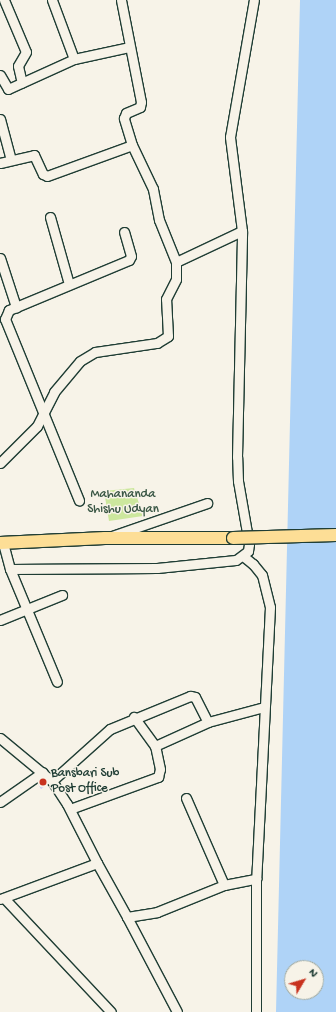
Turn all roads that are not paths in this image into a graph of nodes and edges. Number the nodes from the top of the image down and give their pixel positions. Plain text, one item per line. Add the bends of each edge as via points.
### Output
1 (4, 0) edge
2 (52, 0) edge
3 (121, 0) edge
4 (254, 0) edge
5 (129, 47) junction
6 (74, 58) junction
7 (0, 75) edge
8 (22, 83) junction
9 (4, 92) edge
10 (0, 119) edge
11 (132, 145) junction
12 (12, 160) junction
13 (0, 163) edge
14 (50, 217) dead end
15 (242, 231) junction
16 (124, 232) dead end
17 (0, 258) edge
18 (176, 262) junction
19 (69, 284) junction
20 (16, 307) junction
21 (44, 415) junction
22 (0, 463) edge
23 (79, 500) dead end
24 (207, 503) dead end
25 (336, 535) edge
26 (106, 538) junction
27 (1, 543) edge
28 (243, 556) junction
29 (10, 569) junction
30 (62, 595) dead end
31 (27, 608) junction
32 (0, 620) edge
33 (57, 682) dead end
34 (264, 707) junction
35 (134, 717) junction
36 (208, 722) junction
37 (0, 738) edge
38 (155, 746) junction
39 (43, 772) junction
40 (52, 781) junction
41 (186, 798) dead end
42 (0, 802) edge
43 (70, 809) junction
44 (97, 863) junction
45 (256, 879) junction
46 (224, 885) junction
47 (2, 898) edge
48 (126, 917) junction
49 (111, 1012) edge
50 (177, 1012) edge
51 (256, 1012) edge

1 - 8 street via 26,52 18,66
2 - 6 street
3 - 5 street
4 - 15 street via 230,137
5 - 6 street
5 - 11 street via 142,102 140,107 124,115
6 - 8 street
7 - 9 street
8 - 9 street
10 - 12 street
11 - 12 street via 47,176 43,174 34,155
11 - 18 street via 152,186 159,220
12 - 13 street
14 - 19 street
15 - 18 street
15 - 28 street via 237,457 238,481 249,544
16 - 19 street via 131,259
17 - 20 street
18 - 21 street via 176,279 166,299 168,336 157,343 95,352 80,361 54,392
19 - 20 street
20 - 21 street via 9,310 5,319
21 - 22 street via 27,438
21 - 23 street
24 - 26 street via 156,518
25 - 26 main road, bridge
26 - 27 main road
27 - 29 street
28 - 29 street via 236,560 157,568
28 - 34 street via 262,575 270,607
29 - 31 street
30 - 31 street
31 - 32 street
31 - 33 street
34 - 36 street
34 - 45 street
35 - 36 street via 193,696
35 - 38 street
35 - 40 street via 95,740
36 - 38 street
37 - 39 street
38 - 43 street via 160,769 158,777
39 - 40 street
39 - 42 street
40 - 43 street
41 - 46 street
43 - 44 street
44 - 47 street
44 - 48 street
45 - 46 street
45 - 51 street
46 - 48 street via 157,912
47 - 49 street
48 - 50 street

